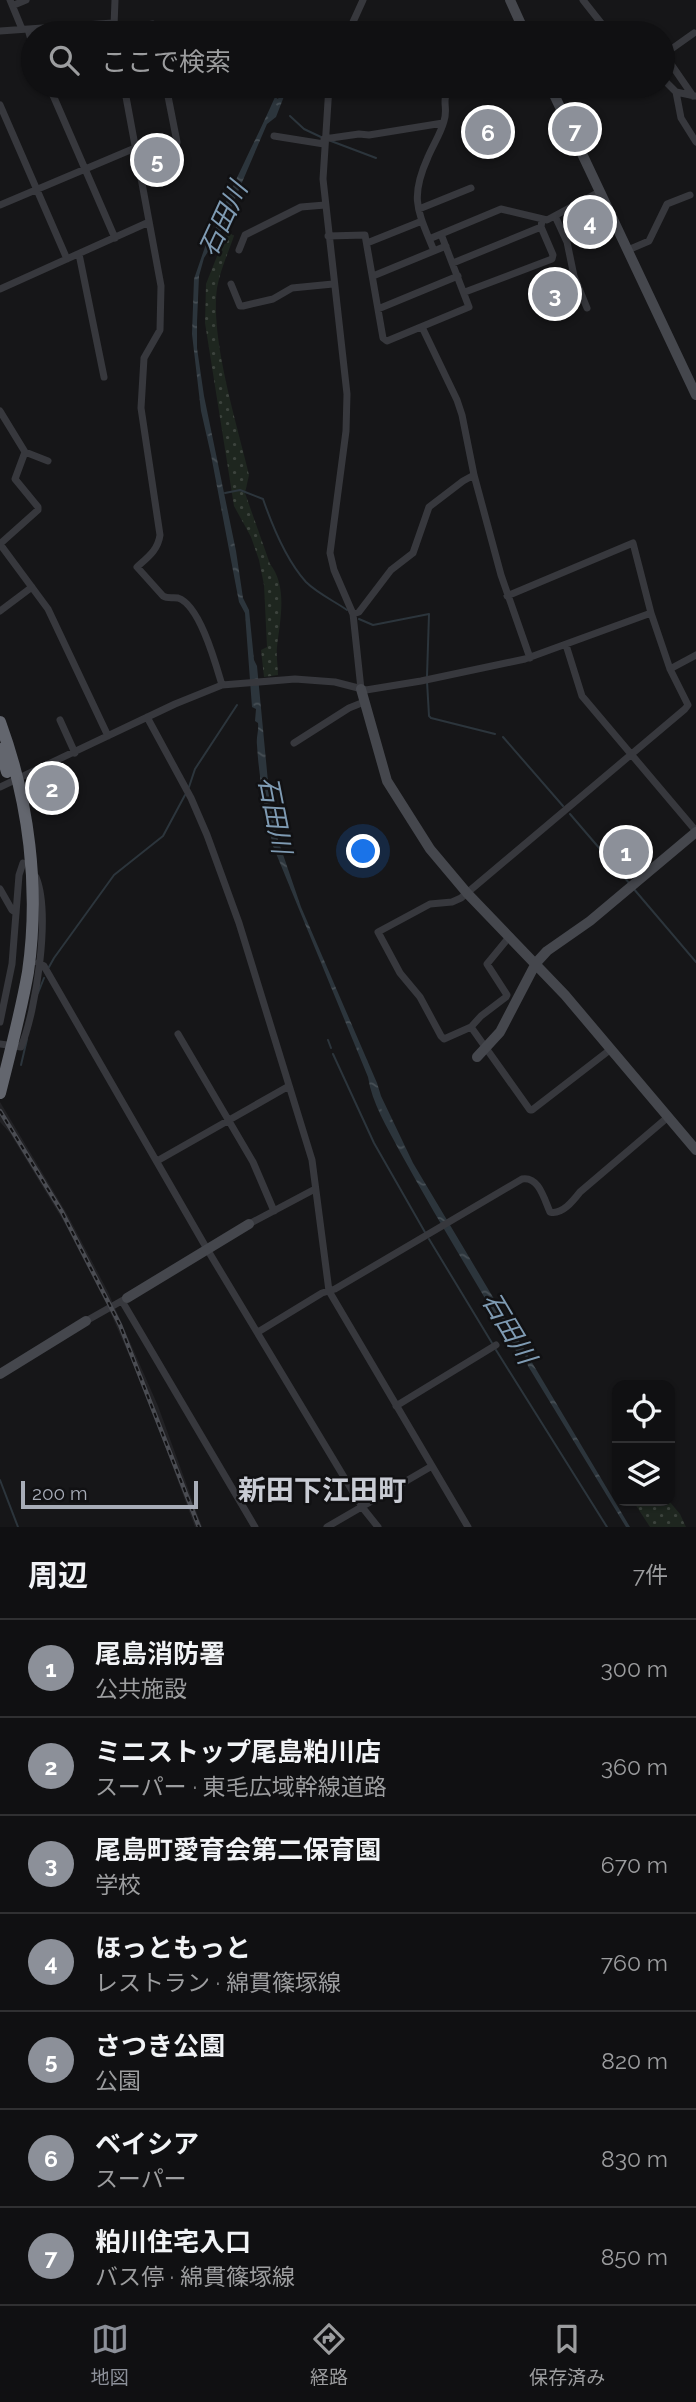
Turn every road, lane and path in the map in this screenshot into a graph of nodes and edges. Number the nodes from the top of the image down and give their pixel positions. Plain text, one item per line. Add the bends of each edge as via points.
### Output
1 (26, 0) edge
2 (116, 0) edge
3 (363, 0) edge
4 (510, 0) edge
5 (583, 0) edge
6 (12, 3) edge
7 (21, 21) edge
8 (115, 21) edge
9 (353, 21) edge
10 (520, 21) edge
11 (600, 21) edge
12 (21, 29) edge
13 (0, 31) edge
14 (694, 33) dead end
15 (675, 46) edge
16 (675, 69) edge
17 (676, 92) joint
18 (694, 92) edge
19 (54, 98) edge
20 (126, 98) edge
21 (168, 98) edge
22 (328, 98) edge
23 (443, 98) edge
24 (556, 98) edge
25 (0, 105) edge
26 (443, 123) junction
27 (274, 136) dead end
28 (324, 141) junction
29 (177, 142) dead end
30 (696, 142) edge
31 (135, 148) junction
32 (83, 169) junction
33 (471, 188) dead end
34 (37, 189) junction
35 (599, 192) junction
36 (690, 195) dead end
37 (0, 205) edge
38 (325, 205) junction
39 (419, 209) junction
40 (555, 216) junction
41 (422, 221) junction
42 (149, 222) junction
43 (542, 223) junction
44 (441, 234) junction
45 (328, 236) junction
46 (115, 239) junction
47 (429, 239) junction
48 (367, 243) junction
49 (446, 246) junction
50 (239, 250) dead end
51 (628, 250) junction
52 (435, 251) junction
53 (79, 254) junction
54 (66, 259) junction
55 (453, 263) junction
56 (373, 276) junction
57 (458, 276) junction
58 (231, 284) dead end
59 (334, 284) junction
60 (0, 289) edge
61 (465, 292) junction
62 (587, 308) dead end
63 (378, 309) junction
64 (422, 327) junction
65 (104, 377) dead end
66 (696, 395) edge
67 (0, 411) edge
68 (25, 452) junction
69 (48, 461) dead end
70 (474, 475) junction
71 (32, 587) junction
72 (507, 596) junction
73 (0, 611) edge
74 (651, 613) junction
75 (353, 614) junction
76 (566, 645) junction
77 (696, 654) edge
78 (530, 658) junction
79 (670, 669) junction
80 (222, 685) junction
81 (361, 689) junction
82 (364, 702) junction
83 (147, 717) junction
84 (60, 720) dead end
85 (0, 722) edge
86 (108, 736) junction
87 (294, 743) dead end
88 (0, 749) edge
89 (75, 753) junction
90 (631, 755) junction
91 (10, 783) edge
92 (696, 832) edge
93 (27, 865) junction
94 (0, 889) edge
95 (467, 893) junction
96 (16, 913) junction
97 (510, 936) junction
98 (38, 963) junction
99 (537, 963) junction
100 (15, 1013) junction
101 (0, 1022) edge
102 (471, 1027) junction
103 (178, 1034) dead end
104 (0, 1044) edge
105 (486, 1048) junction
106 (611, 1049) junction
107 (477, 1057) dead end
108 (0, 1059) edge
109 (289, 1086) junction
110 (0, 1093) edge
111 (668, 1117) junction
112 (228, 1119) junction
113 (696, 1150) edge
114 (157, 1161) junction
115 (315, 1189) junction
116 (274, 1211) junction
117 (249, 1224) joint
118 (207, 1249) junction
119 (329, 1291) junction
120 (125, 1299) junction
121 (86, 1321) joint
122 (258, 1332) junction
123 (496, 1345) dead end
124 (0, 1374) edge
125 (397, 1406) junction
126 (432, 1466) junction
127 (362, 1507) junction
128 (255, 1527) edge
129 (327, 1527) edge
130 (378, 1527) edge
131 (468, 1527) edge

1 - 6 street
2 - 8 street
3 - 9 street
4 - 10 street
5 - 11 street
6 - 7 street
12 - 13 street
14 - 15 street
16 - 18 street
17 - 18 street
17 - 30 street via 681,118
19 - 32 street
20 - 31 street
21 - 29 street
22 - 28 street
23 - 26 street
24 - 35 street
25 - 34 street
26 - 28 street
26 - 39 street via 416,191
27 - 28 street
28 - 38 street
31 - 32 street
31 - 42 street
32 - 34 street
32 - 46 street
33 - 39 street
34 - 37 street
34 - 54 street
35 - 40 street
35 - 51 street
36 - 51 street via 667,204 649,241
38 - 45 street
38 - 50 street via 301,207 246,235
39 - 41 street
40 - 43 street
40 - 62 street
41 - 47 street
41 - 48 street
42 - 46 street
42 - 80 street via 162,303 160,330 144,358 141,408 160,535 159,544 137,567 163,596 186,604 209,640
43 - 44 street via 501,209
43 - 55 street
43 - 61 street via 552,258
44 - 47 street
44 - 49 street
45 - 48 street via 362,234
45 - 59 street
46 - 53 street
47 - 52 street
48 - 56 street
49 - 52 street
49 - 55 street
51 - 66 street
52 - 56 street
53 - 54 street
53 - 65 street
54 - 60 street
55 - 57 street
56 - 63 street
57 - 61 street
57 - 63 street
58 - 59 street via 240,306 273,299 292,288
59 - 75 street via 347,407 330,553
61 - 64 street via 470,307
63 - 64 street via 385,341
64 - 70 street via 457,400
67 - 68 street
68 - 69 street
68 - 71 street via 15,479 38,510 0,544
70 - 72 street
70 - 75 street via 429,507 413,553 391,570
71 - 73 street
71 - 86 street via 48,609
72 - 74 street via 633,543
72 - 78 street
74 - 76 street
74 - 79 street
75 - 81 street
76 - 78 street
76 - 90 street via 582,696
77 - 79 street
78 - 81 street
79 - 90 street via 688,706
80 - 81 street via 283,679 335,682
80 - 83 street
81 - 82 street
82 - 87 street
82 - 95 street via 393,791 430,849
83 - 86 street
83 - 109 street via 207,835
84 - 89 street
85 - 91 highway
86 - 89 street
88 - 91 highway
89 - 91 street
90 - 92 street
90 - 95 street
91 - 93 highway
92 - 99 street
93 - 96 street via 19,875
93 - 98 street via 41,898
93 - 100 highway via 30,956
94 - 96 street
95 - 97 street
95 - 102 street via 453,902 426,906 378,932 441,1036 444,1039
96 - 101 street
97 - 99 street
97 - 102 street via 487,964 507,995
98 - 104 street via 22,1046
98 - 114 street via 44,966
99 - 105 street via 510,1015
99 - 106 street
100 - 108 highway
100 - 110 highway
102 - 105 street
103 - 112 street
105 - 106 street via 530,1110
105 - 107 street
106 - 111 street
109 - 112 street
109 - 115 street via 312,1160
111 - 113 street
111 - 119 street via 556,1213 550,1212 534,1181 525,1178
112 - 114 street
112 - 116 street
114 - 118 street
115 - 116 street
115 - 119 street
116 - 117 street
117 - 118 street
118 - 120 street
118 - 122 street
119 - 122 street
119 - 125 street
120 - 121 street
120 - 128 street
121 - 124 street
122 - 127 street
123 - 125 street
125 - 126 street
126 - 127 street
126 - 131 street
127 - 129 street
127 - 130 street

